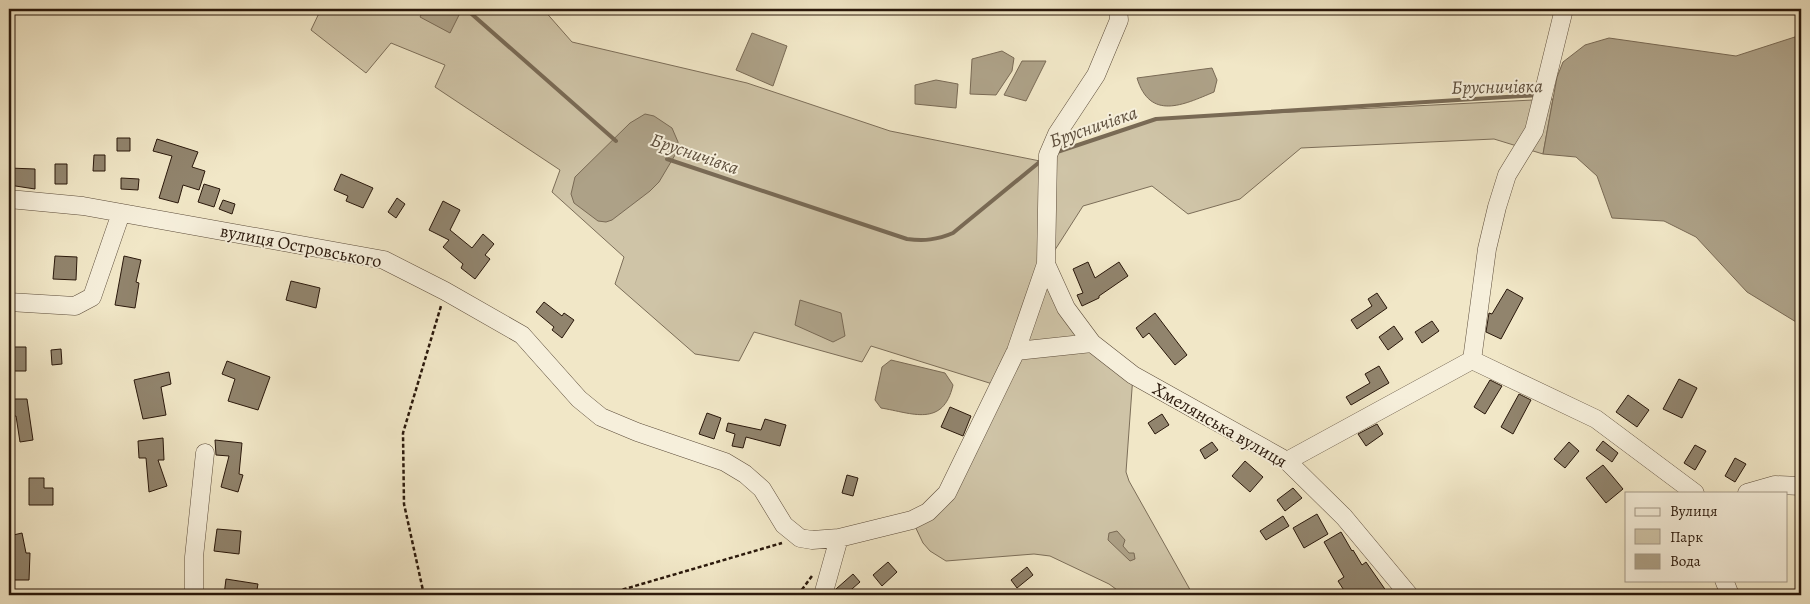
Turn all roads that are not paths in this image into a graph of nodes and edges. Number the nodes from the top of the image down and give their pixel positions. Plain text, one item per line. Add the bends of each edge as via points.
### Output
1 (1118, 9) edge
2 (1564, 9) edge
3 (9, 200) edge
4 (121, 213) junction
5 (1046, 264) junction
6 (9, 302) edge
7 (1092, 343) junction
8 (1016, 351) junction
9 (1472, 360) junction
10 (205, 453) dead end
11 (1287, 461) junction
12 (1801, 486) edge
13 (1694, 492) edge
14 (1750, 492) edge
15 (839, 538) junction
16 (1725, 582) edge
17 (194, 595) edge
18 (823, 595) edge
19 (1409, 595) edge
20 (1730, 595) edge

1 - 5 street via 1119,20 1096,75 1057,134 1048,154
2 - 9 street via 1534,131 1501,190 1487,249
3 - 4 street, вулиця Островського via 83,206
4 - 6 street via 92,297 75,306
4 - 15 street, вулиця Островського via 384,260 522,335 601,416 637,432 718,459 745,474 762,489 784,525 800,538
5 - 7 street, Хмелянська вулиця via 1066,308
5 - 8 street
7 - 8 street
7 - 11 street, Хмелянська вулиця via 1133,375
8 - 15 street via 947,493 938,503 912,520
9 - 11 street
9 - 13 street via 1596,419
10 - 17 street via 194,557
11 - 19 street, Хмелянська вулиця via 1344,517
12 - 14 street via 1774,485
15 - 18 street
16 - 20 street

